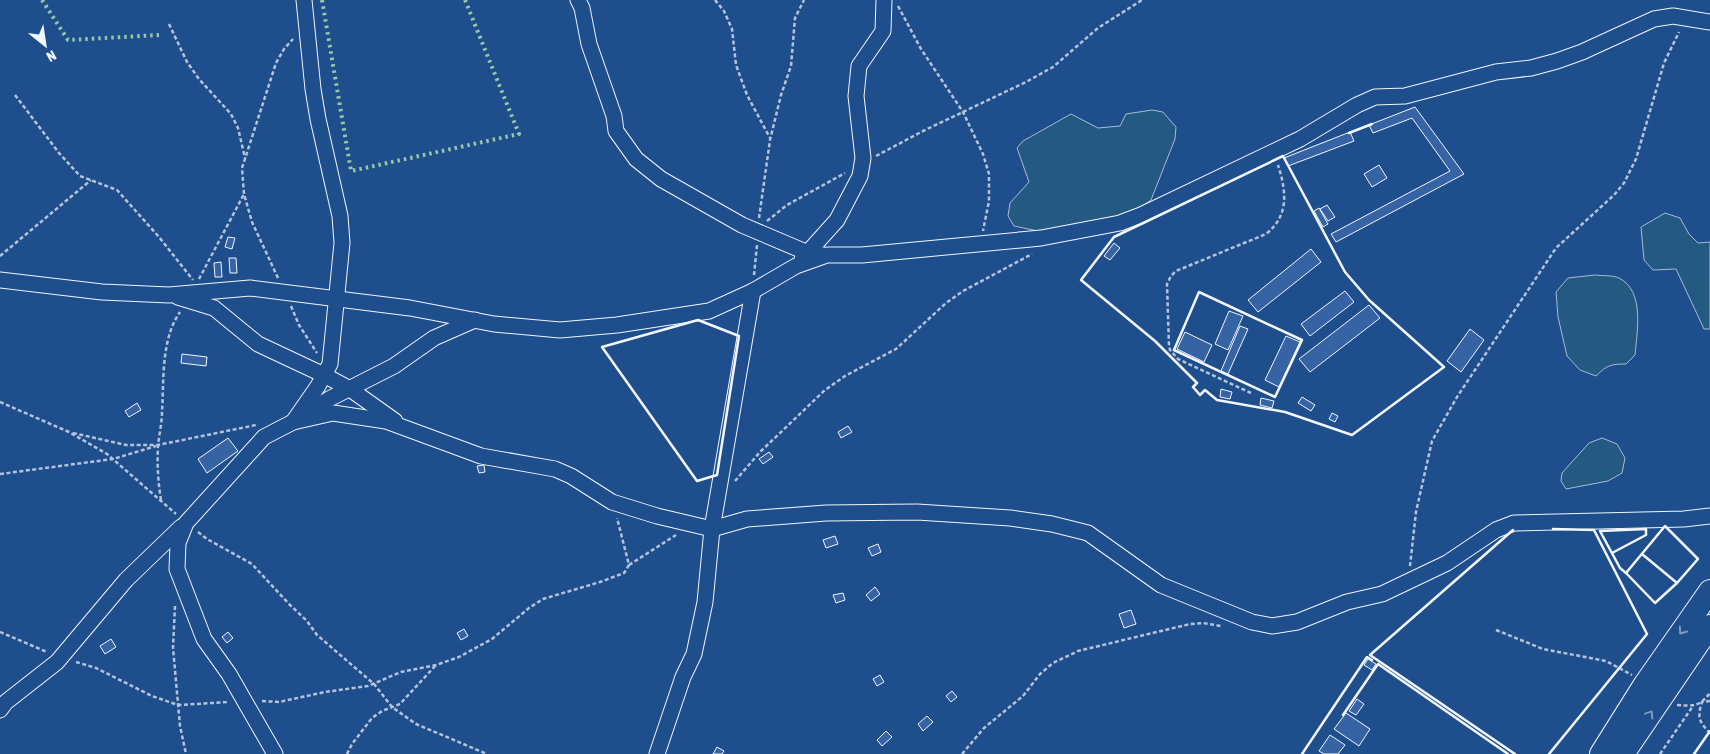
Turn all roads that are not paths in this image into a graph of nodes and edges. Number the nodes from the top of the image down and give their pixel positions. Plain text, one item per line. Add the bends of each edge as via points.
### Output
1 (304, 0) edge
2 (578, 0) edge
3 (884, 0) edge
4 (1710, 22) edge
5 (808, 253) junction
6 (827, 255) junction
7 (796, 266) junction
8 (0, 280) edge
9 (753, 291) junction
10 (169, 295) junction
11 (337, 299) junction
12 (476, 320) junction
13 (326, 371) junction
14 (350, 389) junction
15 (293, 422) junction
16 (410, 432) junction
17 (1710, 516) edge
18 (186, 523) junction
19 (712, 529) junction
20 (1710, 591) edge
21 (1710, 626) edge
22 (1653, 691) junction
23 (0, 710) edge
24 (275, 754) edge
25 (657, 754) edge
26 (1602, 754) edge
27 (1623, 754) edge

1 - 11 street via 318,119 340,216 342,243
2 - 5 street via 616,130 631,154 661,179 742,224
3 - 5 street via 883,31 859,66 856,96 863,158 860,176 837,220
4 - 6 street via 1673,16 1654,19 1582,52 1531,68 1496,72 1405,96 1375,97 1300,139 1120,223 1041,238 862,255
5 - 6 street
5 - 7 street
6 - 7 street
7 - 9 street
8 - 10 street via 102,292
9 - 12 street via 709,311 584,328 560,330
9 - 19 street
10 - 11 street via 250,288
10 - 13 street via 214,308 258,344
11 - 12 street
11 - 13 street via 330,364
12 - 14 street via 434,338 394,366
13 - 14 street
13 - 15 street
14 - 15 street
14 - 16 street
15 - 16 street via 333,413 386,422
15 - 18 street via 264,437
16 - 19 street via 481,456 555,469 612,502
17 - 19 street via 1514,523 1496,530 1447,563 1382,594 1347,602 1297,622 1272,626 1252,622 1161,585 1088,533 1052,524 917,512 826,513 747,519
18 - 23 street via 126,580 61,657
18 - 24 street via 178,542 177,569 204,639
19 - 25 street via 705,602 694,654
20 -> 22 highway
21 - 22 highway
22 - 26 highway
27 -> 22 highway

